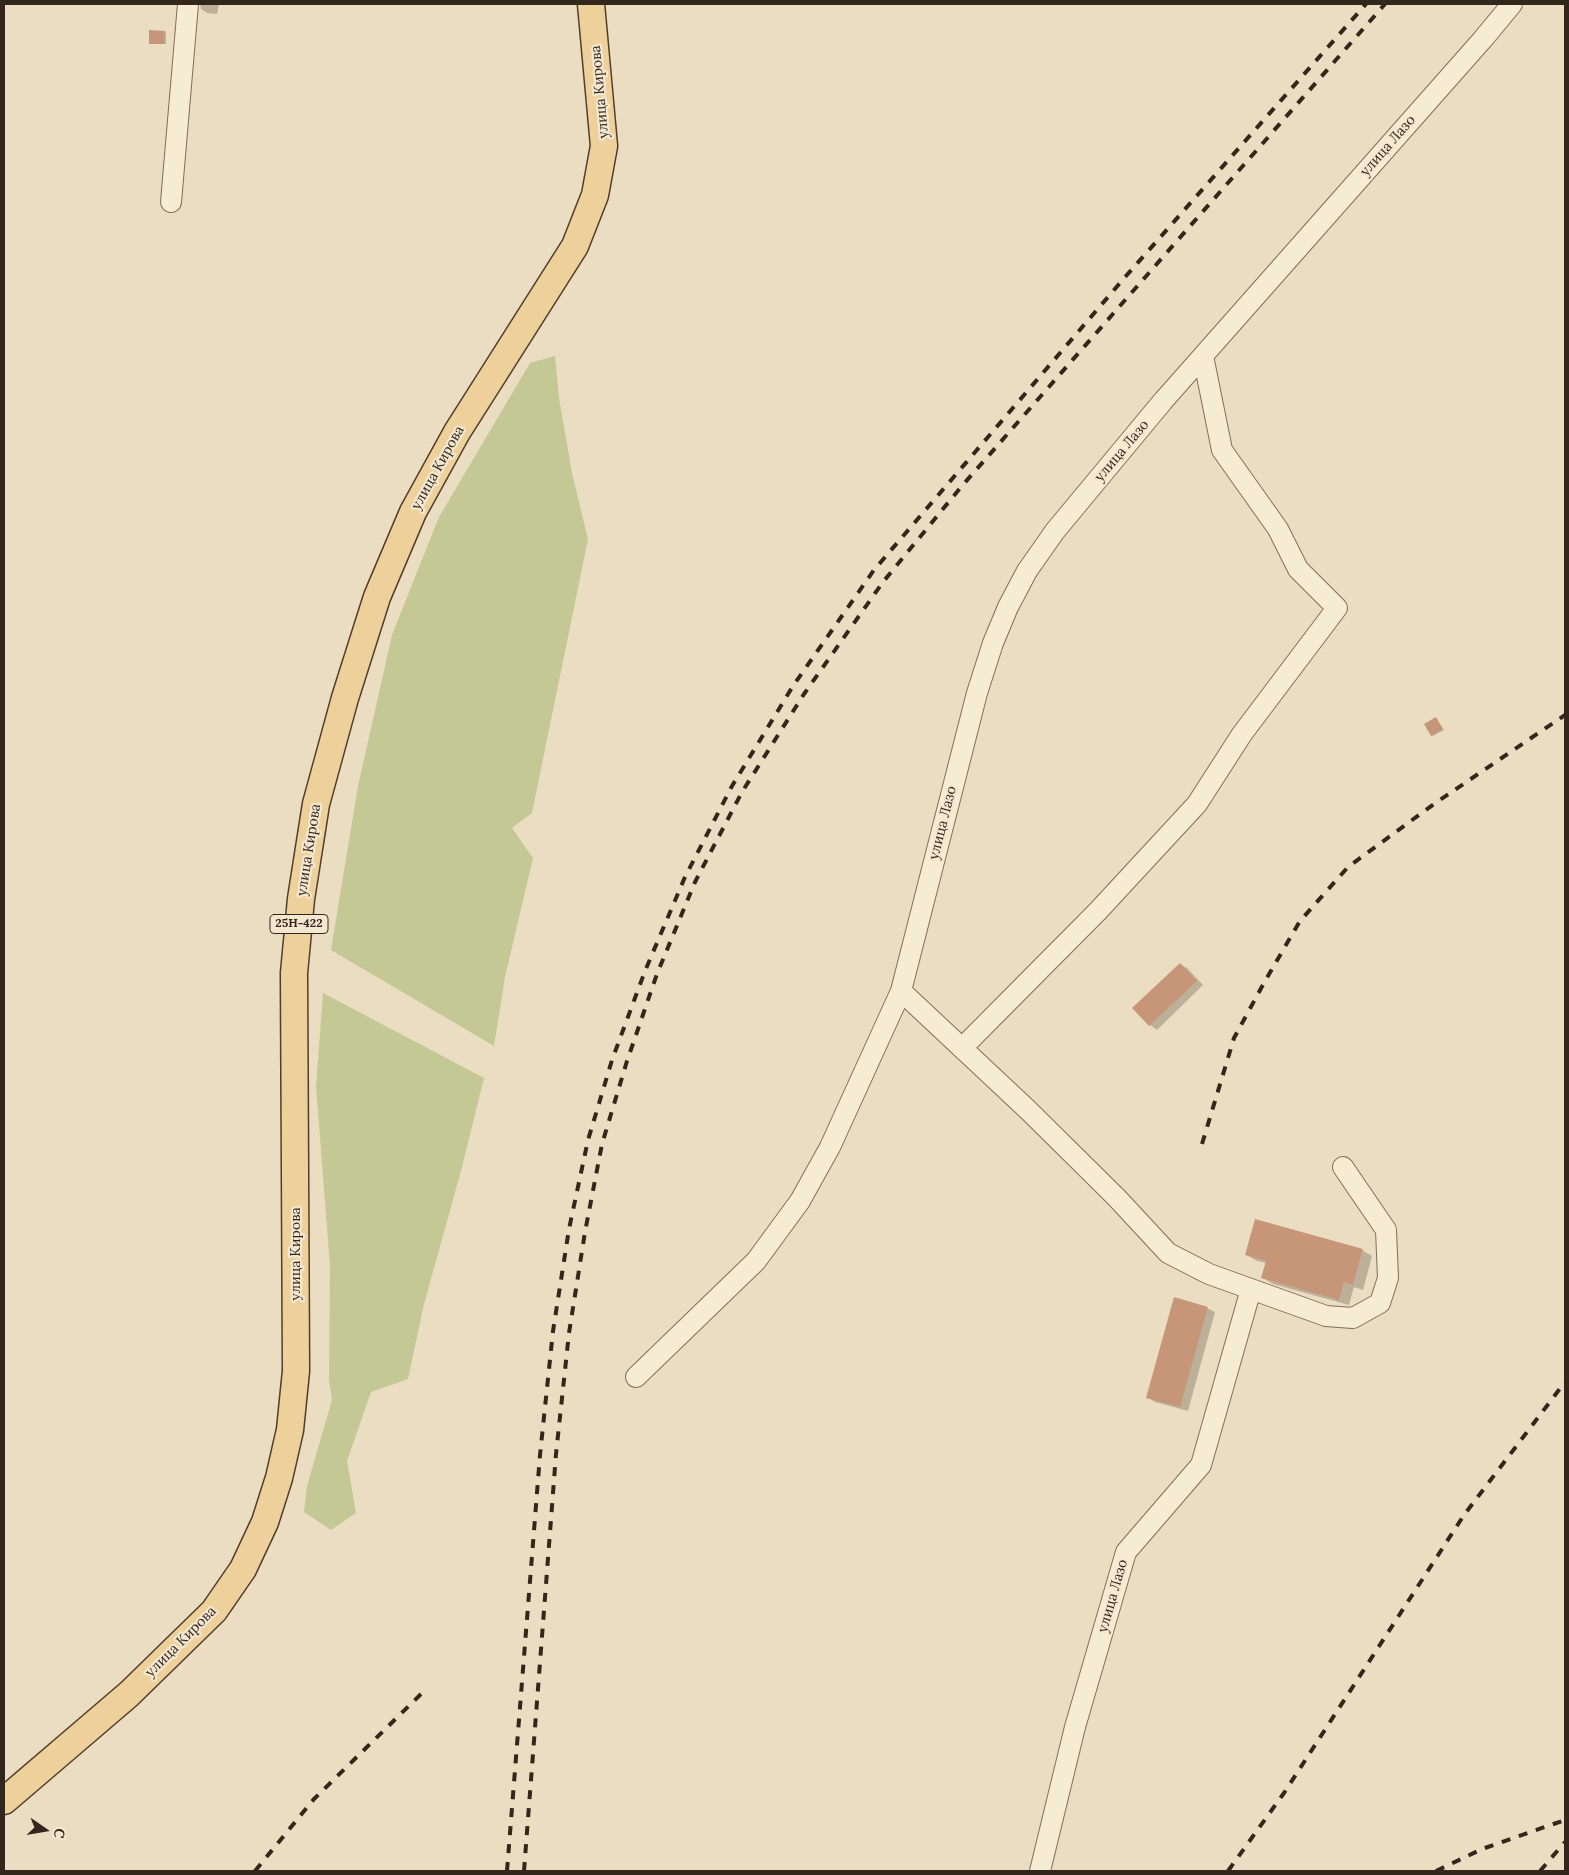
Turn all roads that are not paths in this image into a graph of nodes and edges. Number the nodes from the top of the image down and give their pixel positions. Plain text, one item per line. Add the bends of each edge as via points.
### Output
1 (188, 4) edge
2 (591, 4) edge
3 (1512, 4) edge
4 (172, 202) dead end
5 (1203, 356) junction
6 (902, 991) junction
7 (962, 1048) junction
8 (1343, 1167) dead end
9 (1251, 1289) junction
10 (636, 1377) dead end
11 (4, 1801) edge
12 (1040, 1871) edge

1 - 4 street
2 - 11 main road, улица Кирова / 25Н-422 via 604,146 595,195 575,246 457,432 413,512 377,597 316,804 301,899 294,973 296,1370 290,1430 265,1522 243,1569 214,1611 129,1694
3 - 5 street, улица Лазо
5 - 6 street, улица Лазо via 1055,531 1027,571 1008,607 977,693
5 - 7 street via 1222,450 1278,529 1298,569 1337,608 1242,734 1197,804 1098,911
6 - 7 street
6 - 10 street, улица Лазо via 830,1147 800,1201 756,1261
7 - 9 street via 1028,1110 1168,1253 1209,1274
8 - 9 street via 1386,1230 1388,1278 1380,1303 1353,1318 1326,1316
9 - 12 street, улица Лазо via 1201,1465 1126,1552 1075,1727

